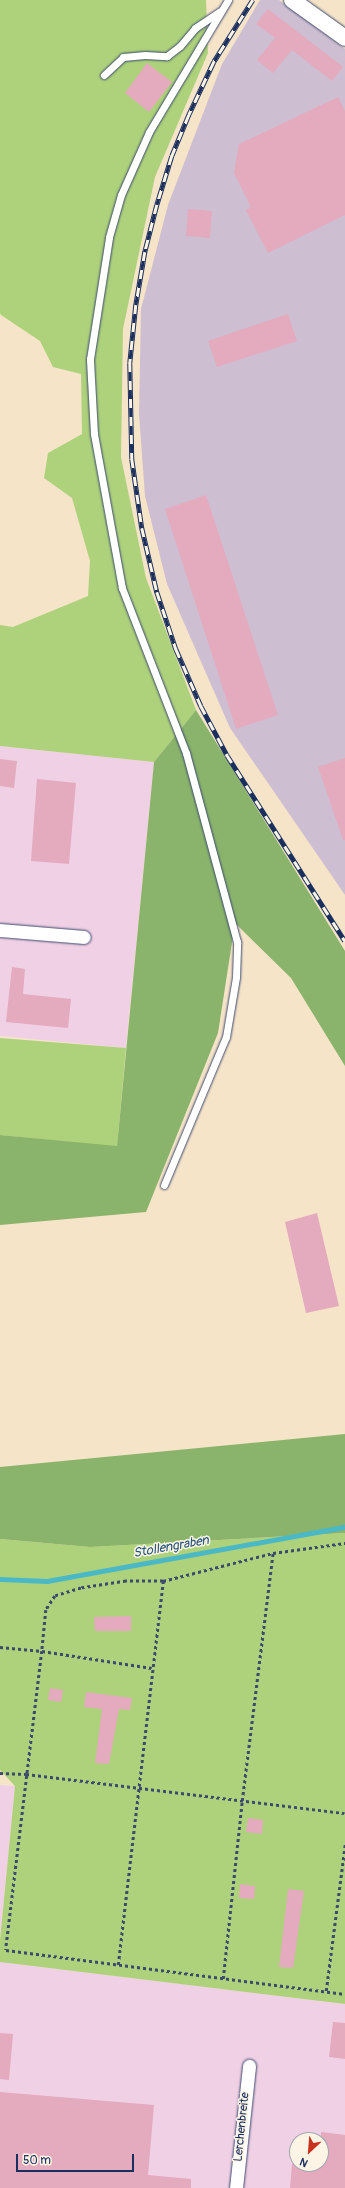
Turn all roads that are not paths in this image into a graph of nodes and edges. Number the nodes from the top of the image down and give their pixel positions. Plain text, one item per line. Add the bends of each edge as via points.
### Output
1 (228, 0) edge
2 (292, 0) edge
3 (221, 11) junction
4 (345, 38) edge
5 (104, 75) dead end
6 (0, 930) edge
7 (84, 936) dead end
8 (164, 1185) dead end
9 (249, 2066) dead end
10 (236, 2188) edge

1 - 3 lane
2 - 4 street
3 - 5 lane via 195,28 180,46 167,56 123,57
3 - 8 lane via 150,132 121,195 109,237 90,359 94,434 122,588 186,753 237,942 236,976 226,1037
6 - 7 street
9 - 10 street, Lerchenbreite

